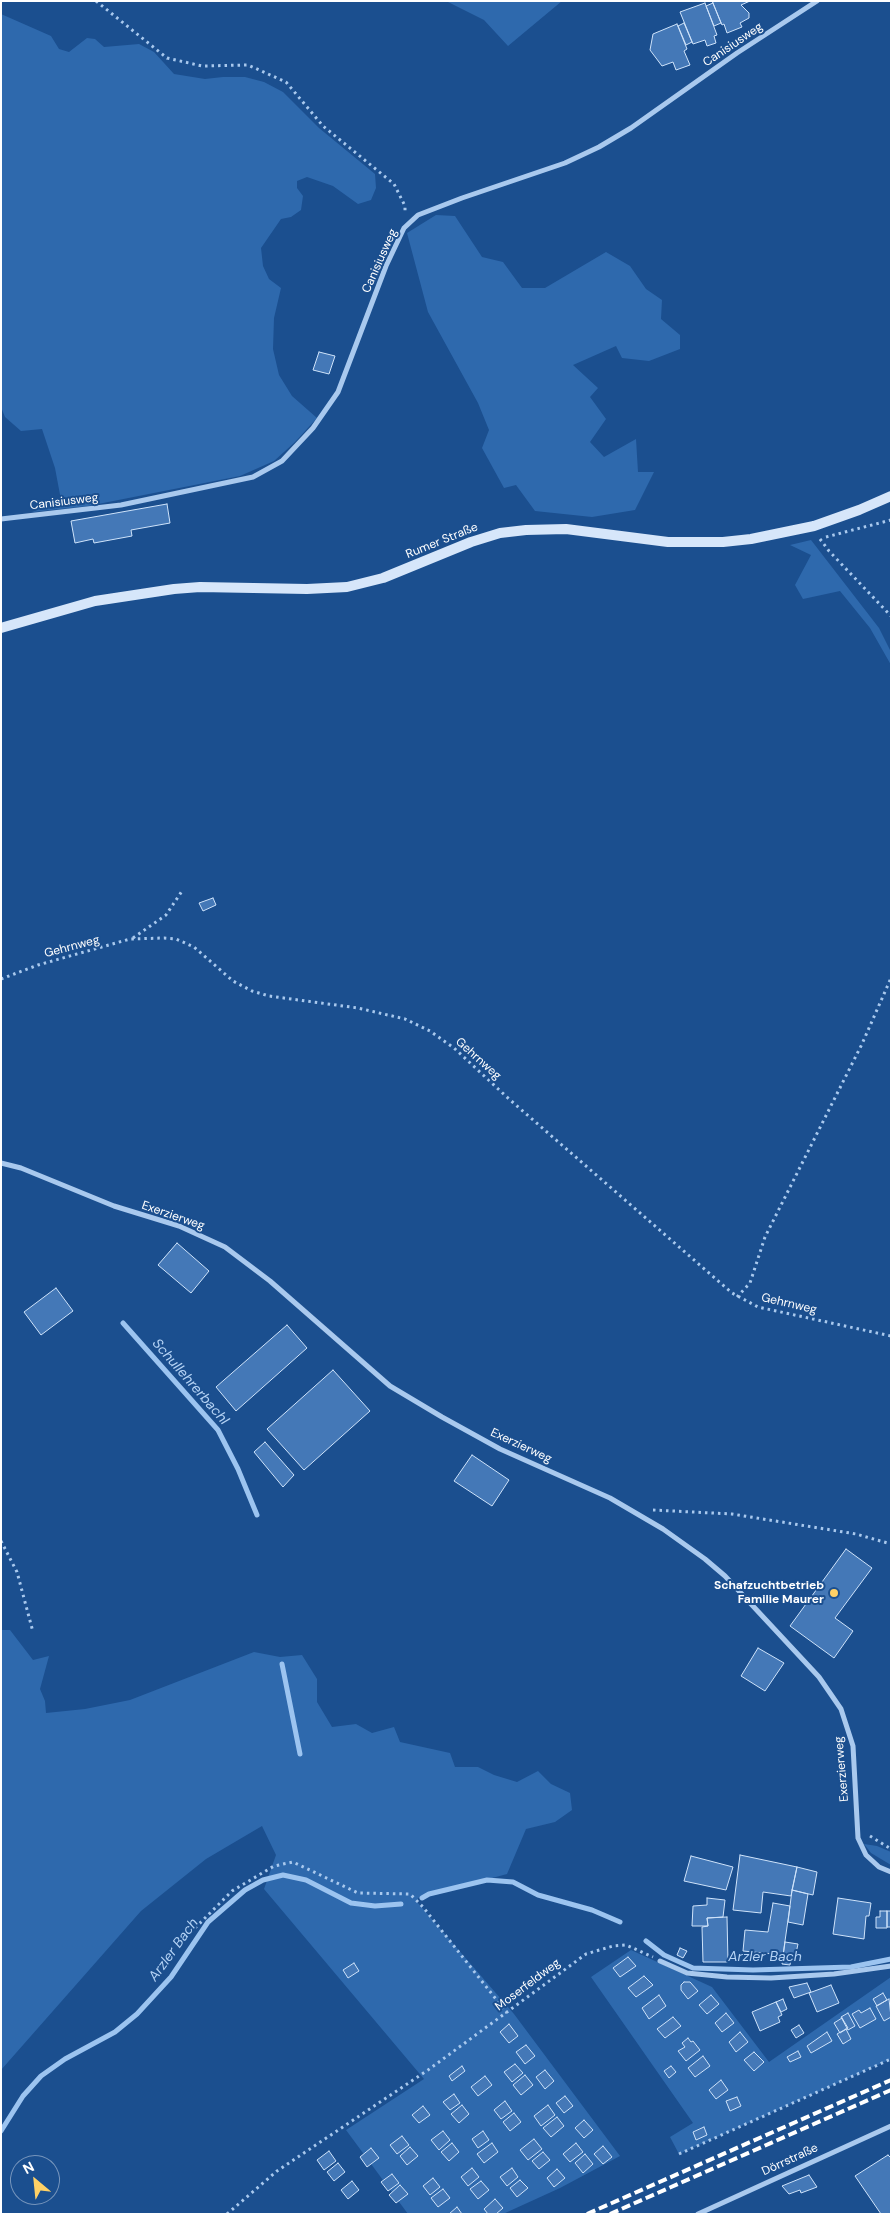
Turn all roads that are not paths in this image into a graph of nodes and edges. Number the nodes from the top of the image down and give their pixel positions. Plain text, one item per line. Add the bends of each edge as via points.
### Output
1 (817, 1) edge
2 (891, 496) edge
3 (1, 519) edge
4 (1, 628) edge
5 (1, 1163) edge
6 (891, 1872) edge
7 (660, 1961) road end
8 (891, 1966) edge
9 (891, 2126) edge
10 (698, 2214) edge

1 - 3 street, Canisiusweg via 599,148 566,163 418,215 404,228 386,266 338,392 313,428 282,460 253,477 121,505
2 - 4 main road, Rumer Straße via 814,526 774,536 723,542 668,542 548,528 510,532 472,542 383,578 347,587 174,589 94,601
5 - 6 street, Exerzierweg via 114,1206 180,1226 225,1247 270,1281 390,1386 507,1452 610,1498 685,1544 725,1576 819,1677 840,1709 853,1746 858,1838 866,1855 879,1867
7 - 8 street via 688,1973 771,1978
9 - 10 street, Dörrstraße

